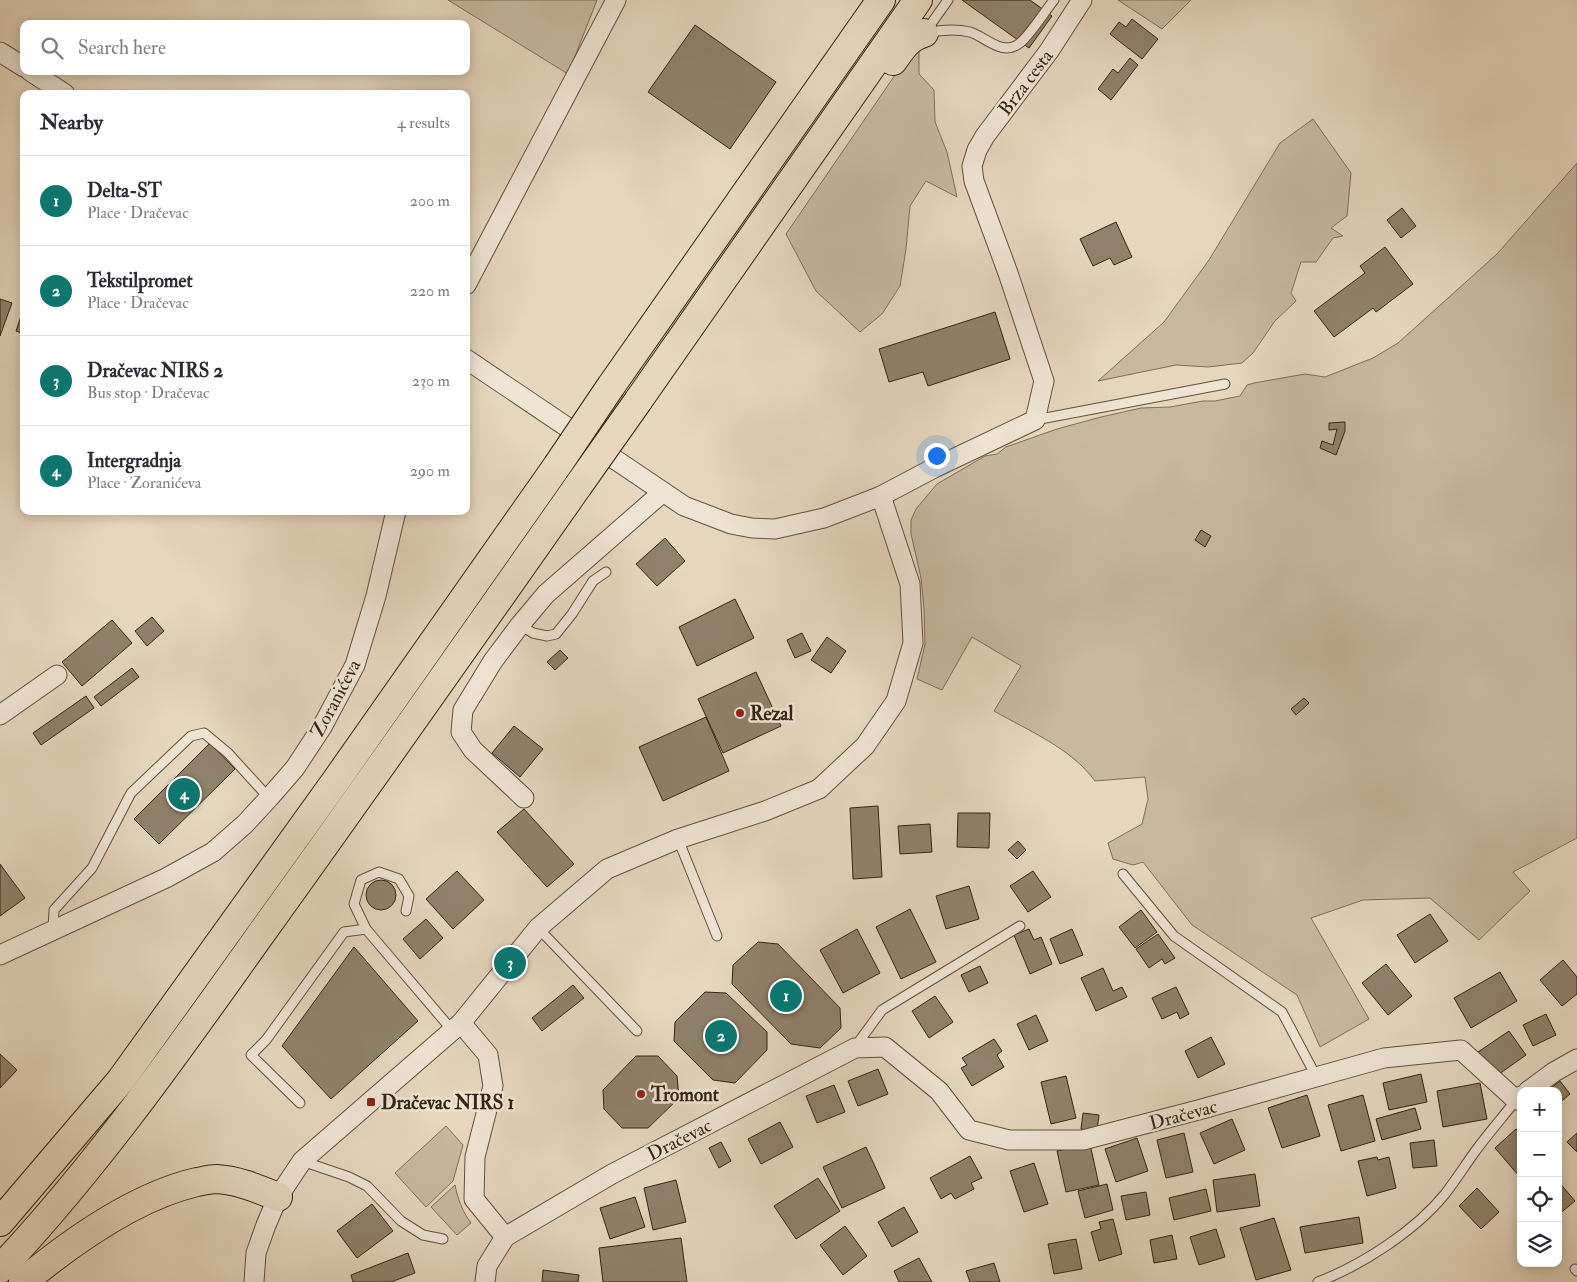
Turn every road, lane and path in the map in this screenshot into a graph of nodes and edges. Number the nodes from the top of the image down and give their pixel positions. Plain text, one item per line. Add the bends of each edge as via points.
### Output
1 (616, 0) edge
2 (881, 0) edge
3 (918, 0) edge
4 (948, 0) edge
5 (1054, 0) edge
6 (1082, 0) edge
7 (924, 33) junction
8 (0, 52) edge
9 (20, 64) edge
10 (36, 75) edge
11 (860, 83) junction
12 (59, 90) edge
13 (470, 278) edge
14 (470, 362) edge
15 (1225, 384) dead end
16 (1035, 420) junction
17 (663, 492) junction
18 (881, 496) junction
19 (395, 515) edge
20 (606, 572) dead end
21 (520, 624) junction
22 (57, 675) dead end
23 (0, 714) edge
24 (269, 798) junction
25 (524, 798) dead end
26 (678, 839) junction
27 (1123, 874) dead end
28 (406, 911) dead end
29 (1020, 926) dead end
30 (538, 928) junction
31 (366, 929) junction
32 (53, 930) junction
33 (717, 936) dead end
34 (0, 955) edge
35 (457, 1027) junction
36 (637, 1031) dead end
37 (855, 1048) junction
38 (1577, 1059) edge
39 (1317, 1078) junction
40 (1534, 1087) edge
41 (1517, 1092) edge
42 (300, 1102) dead end
43 (1517, 1102) edge
44 (302, 1160) junction
45 (278, 1197) junction
46 (0, 1222) edge
47 (505, 1236) junction
48 (443, 1239) dead end
49 (0, 1269) edge
50 (23, 1282) edge
51 (254, 1282) edge
52 (485, 1282) edge
53 (1318, 1282) edge

1 - 13 street
2 - 46 highway, bridge via 557,466 121,1080
3 - 11 highway
4 - 7 lane
5 - 7 lane via 1020,43 1010,48 997,46 970,32
6 - 16 street, Brza cesta via 1049,51 985,136 976,150 972,166 983,209 1044,381
7 - 11 highway via 915,35 906,43 883,74
8 - 9 street
10 - 12 street
11 - 49 highway, bridge via 353,806 152,1086 43,1224
14 - 17 street
15 - 16 lane
16 - 18 street
17 - 18 street via 684,506 731,524 775,530 824,518
17 - 21 street via 546,594
18 - 26 street via 910,584 913,643 896,701 865,746 819,789
19 - 24 street, Zoranićeva via 355,665 322,727 295,768
20 - 21 lane via 593,581 556,634 533,633
21 - 25 street via 463,710 461,732 473,750
22 - 23 street
24 - 32 street, Zoranićeva via 213,852 166,878
24 - 32 lane via 204,733 191,736 131,794 92,868 54,910
26 - 30 street via 607,869
26 - 33 lane
27 - 39 lane via 1174,936 1282,1012
28 - 31 lane via 409,896 399,879 379,872 361,880 354,904
29 - 37 lane, Dračevac via 882,1010
30 - 35 street
30 - 36 lane
31 - 35 lane
31 - 42 lane via 344,932 266,1040 251,1055
32 - 34 street, Zoranićeva
35 - 44 street
35 - 47 street via 488,1055 494,1086 475,1157 474,1199
37 - 39 street, Dračevac via 885,1047 939,1091 969,1130 1009,1140 1082,1140
37 - 47 street, Dračevac via 612,1174
38 - 40 street
39 - 41 street, Dračevac via 1384,1058 1462,1050
43 - 53 lane via 1424,1216 1398,1238 1339,1274
44 - 45 street
44 - 48 lane via 367,1186 401,1221 424,1235
45 - 50 highway via 245,1184 214,1179 181,1186 93,1230
45 - 51 street via 256,1253
47 - 52 street, Dračevac via 487,1266

